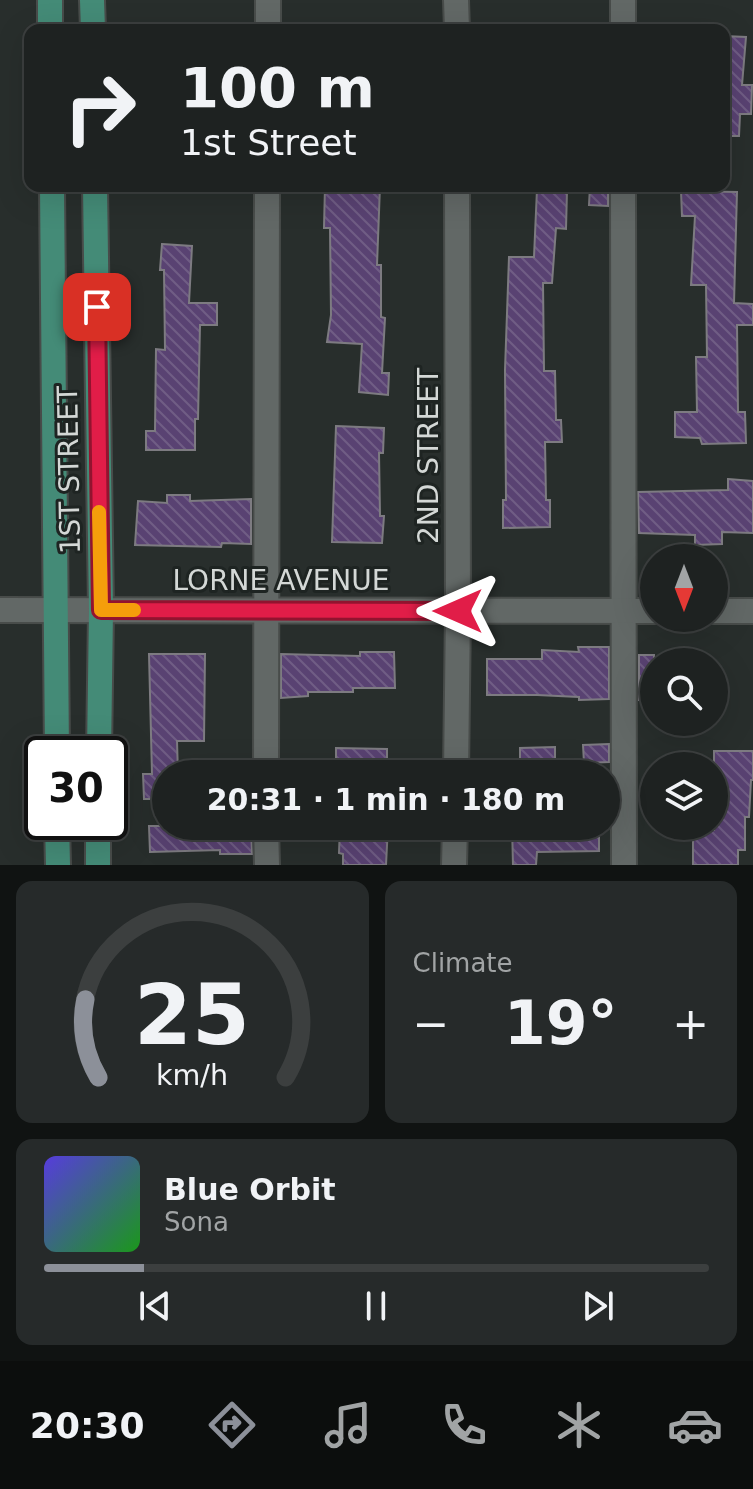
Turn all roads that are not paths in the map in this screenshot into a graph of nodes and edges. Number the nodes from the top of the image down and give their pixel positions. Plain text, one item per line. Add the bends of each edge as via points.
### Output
1 (50, 0) edge
2 (92, 0) edge
3 (268, 0) edge
4 (456, 0) edge
5 (623, 0) edge
6 (50, 24) edge
7 (93, 24) edge
8 (268, 24) edge
9 (457, 24) edge
10 (623, 24) edge
11 (52, 192) edge
12 (95, 192) edge
13 (267, 192) edge
14 (457, 192) edge
15 (623, 192) edge
16 (0, 610) edge
17 (57, 610) junction
18 (101, 610) junction
19 (265, 610) junction
20 (458, 611) junction
21 (624, 611) junction
22 (640, 611) edge
23 (728, 611) edge
24 (753, 611) edge
25 (57, 736) edge
26 (99, 736) edge
27 (266, 760) edge
28 (456, 760) edge
29 (57, 840) edge
30 (98, 840) edge
31 (266, 840) edge
32 (455, 840) edge
33 (58, 865) edge
34 (98, 865) edge
35 (267, 865) edge
36 (454, 865) edge
37 (624, 865) edge

1 - 6 main road
2 - 7 main road
3 - 8 street
4 - 9 street
5 - 10 street
11 - 17 main road, 1ST STREET
12 - 18 main road, 1ST STREET
13 - 19 street
14 - 20 street, 2ND STREET
15 - 21 street
16 - 17 street, LORNE AVENUE
17 - 18 street, LORNE AVENUE
17 - 25 main road, 1ST STREET
18 - 19 street, LORNE AVENUE
18 - 26 main road, 1ST STREET
19 - 20 street, LORNE AVENUE
19 - 27 street
20 - 21 street, LORNE AVENUE
20 - 28 street, 2ND STREET
21 - 22 street, LORNE AVENUE
21 - 37 street
23 - 24 street
29 - 33 main road
30 - 34 main road
31 - 35 street
32 - 36 street

